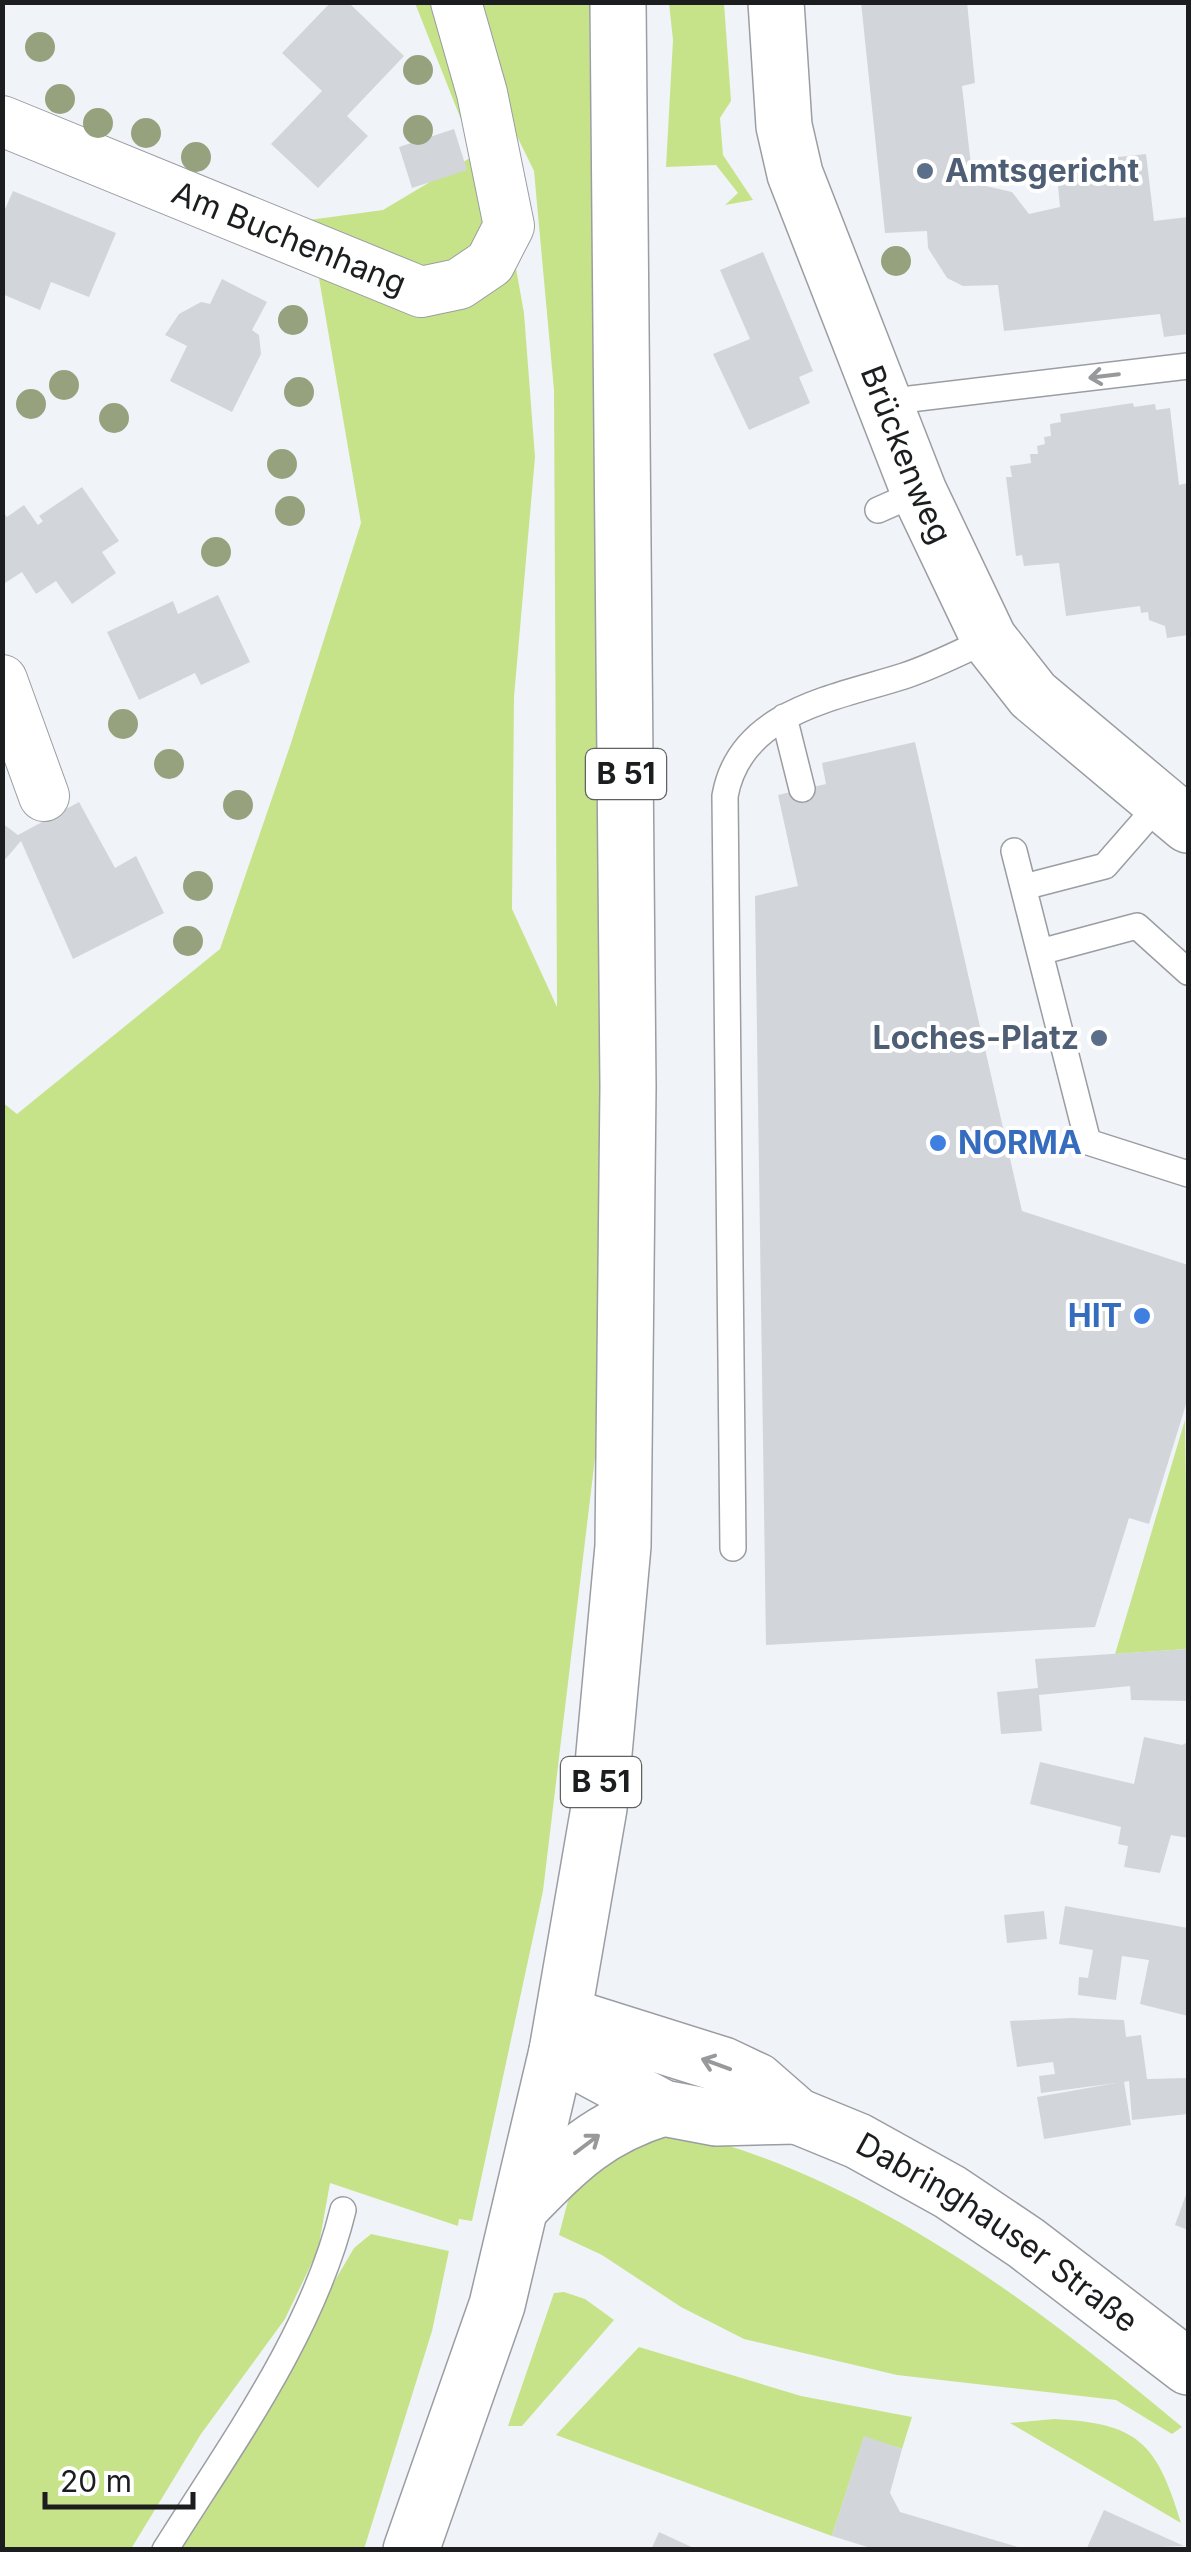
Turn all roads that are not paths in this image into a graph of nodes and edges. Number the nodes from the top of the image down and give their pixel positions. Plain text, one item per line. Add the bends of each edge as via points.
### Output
1 (456, 2) edge
2 (618, 2) edge
3 (776, 2) edge
4 (2, 121) edge
5 (1188, 366) edge
6 (885, 402) junction
7 (989, 639) junction
8 (2, 680) edge
9 (784, 717) junction
10 (802, 789) dead end
11 (44, 796) dead end
12 (1174, 814) edge
13 (1014, 851) dead end
14 (1024, 887) junction
15 (1040, 952) junction
16 (1188, 972) edge
17 (1188, 1174) edge
18 (733, 1548) dead end
19 (561, 2033) junction
20 (663, 2108) junction
21 (797, 2116) junction
22 (343, 2210) dead end
23 (520, 2218) junction
24 (1188, 2368) edge
25 (165, 2550) edge
26 (411, 2550) edge

1 - 4 street, Am Buchenhang via 509,226 490,263 460,284 421,292
2 - 19 main road, B 51 via 626,1503 599,1808
3 - 6 main road, Brückenweg via 788,150
5 -> 6 lane
6 - 7 main road, Brückenweg via 899,501
7 - 9 lane
7 - 12 main road, Brückenweg via 1033,695
8 - 11 street
9 - 10 lane
9 - 18 lane via 742,750 725,796
12 - 14 lane via 1105,866
13 - 14 lane
14 - 15 lane
15 - 16 lane via 1137,926
15 - 17 lane via 1088,1142
19 - 20 main road, Dabringhauser Straße
21 -> 19 main road, Dabringhauser Straße via 756,2081 723,2065
19 - 23 main road, B 51
20 - 21 main road, Dabringhauser Straße via 716,2118
23 -> 20 main road via 596,2136
21 - 24 main road, Dabringhauser Straße via 858,2140 950,2192
22 - 25 lane via 329,2268 284,2355
23 - 26 main road, B 51 via 497,2305

